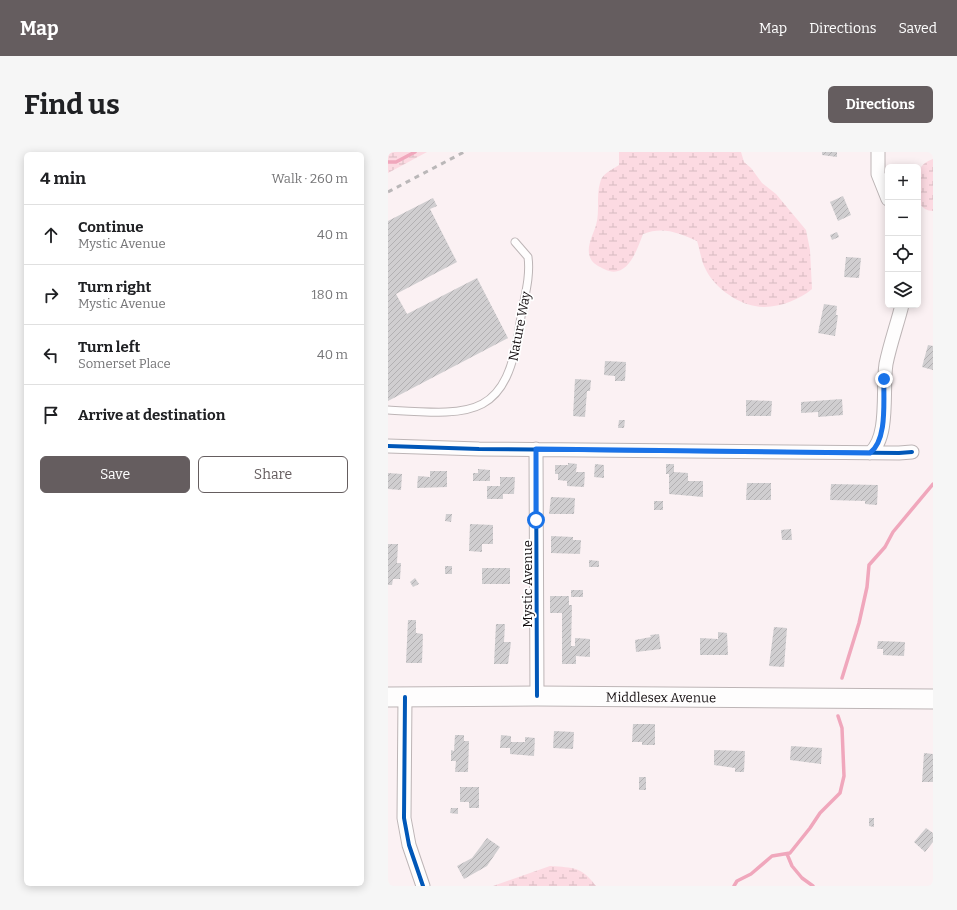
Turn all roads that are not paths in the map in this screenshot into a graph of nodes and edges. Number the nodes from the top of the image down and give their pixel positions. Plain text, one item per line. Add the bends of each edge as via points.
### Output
1 (878, 152) edge
2 (885, 192) edge
3 (515, 242) dead end
4 (901, 308) edge
5 (388, 410) edge
6 (388, 446) edge
7 (536, 449) junction
8 (912, 452) dead end
9 (870, 453) junction
10 (537, 696) junction
11 (396, 697) edge
12 (933, 699) edge
13 (423, 886) edge

1 - 2 street via 878,174
3 - 5 lane, Nature Way via 528,257 527,281 515,355 500,388 484,403 463,411 440,413
4 - 9 street via 886,364 882,431 877,446
6 - 7 street
7 - 9 street
7 - 10 street, Mystic Avenue
8 - 9 street
10 - 11 main road, Middlesex Avenue
10 - 12 main road, Middlesex Avenue
11 - 13 street via 404,818 409,845

